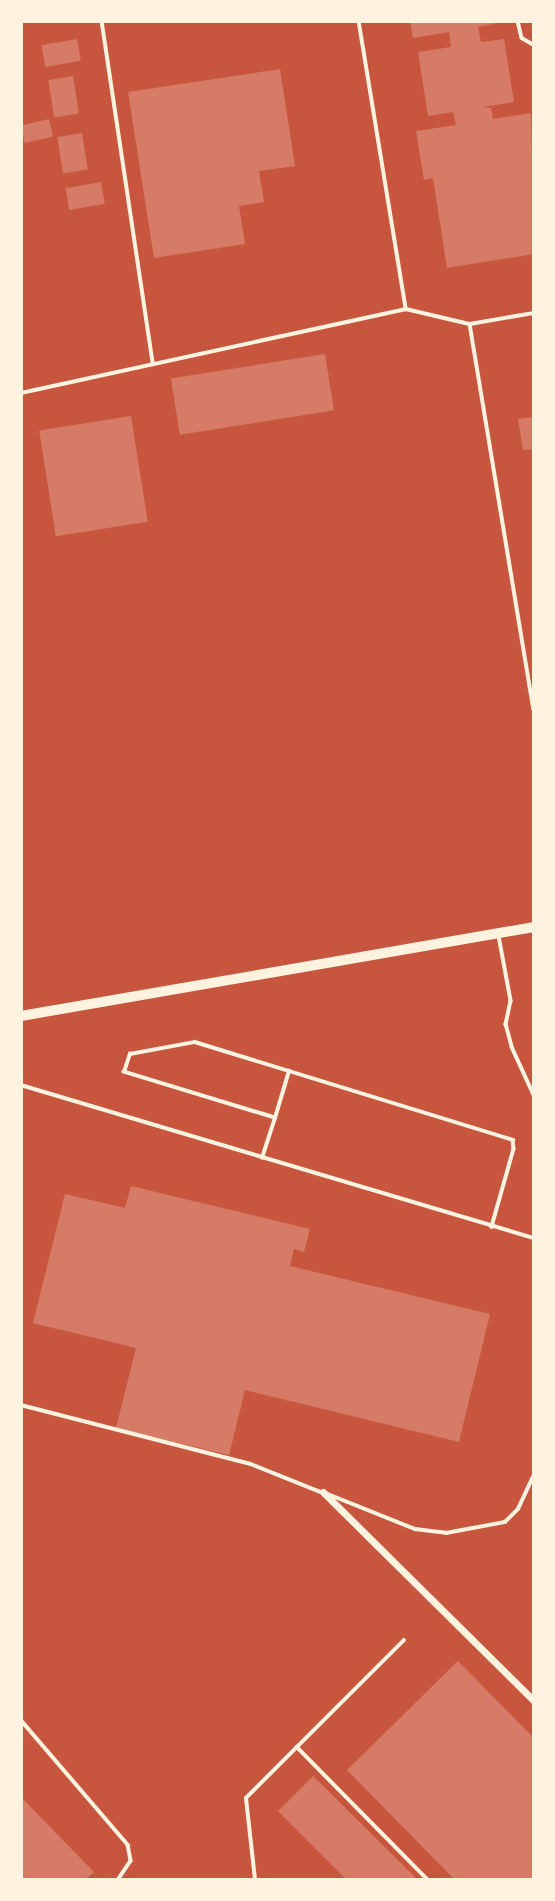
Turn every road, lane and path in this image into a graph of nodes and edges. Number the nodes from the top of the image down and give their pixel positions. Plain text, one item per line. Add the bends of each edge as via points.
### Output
1 (102, 21) edge
2 (359, 21) edge
3 (518, 21) edge
4 (534, 45) edge
5 (406, 310) junction
6 (534, 313) edge
7 (470, 324) junction
8 (153, 364) junction
9 (21, 393) edge
10 (534, 709) edge
11 (534, 927) edge
12 (499, 933) junction
13 (21, 1016) edge
14 (289, 1071) junction
15 (21, 1085) edge
16 (534, 1095) edge
17 (275, 1118) junction
18 (262, 1158) junction
19 (492, 1227) junction
20 (534, 1238) edge
21 (21, 1405) edge
22 (534, 1474) edge
23 (323, 1492) junction
24 (404, 1640) dead end
25 (534, 1702) edge
26 (21, 1720) edge
27 (297, 1747) junction
28 (118, 1880) edge
29 (255, 1880) edge
30 (428, 1880) edge

1 - 8 lane
2 - 5 lane
3 - 4 lane via 522,38
5 - 7 lane
5 - 8 lane
6 - 7 lane
7 - 10 lane
8 - 9 lane
11 - 12 main road
12 - 13 main road
12 - 16 lane via 511,1001 506,1024
14 - 17 lane
14 - 17 lane via 195,1042 130,1054 124,1072
14 - 19 lane via 513,1140
15 - 18 lane
17 - 18 lane
18 - 19 lane
19 - 20 lane
21 - 23 lane via 251,1464
22 - 23 lane via 518,1509 505,1522 446,1533 415,1529
23 - 25 street
24 - 27 lane
26 - 28 lane via 128,1845 131,1861
27 - 29 lane via 246,1798
27 - 30 lane

